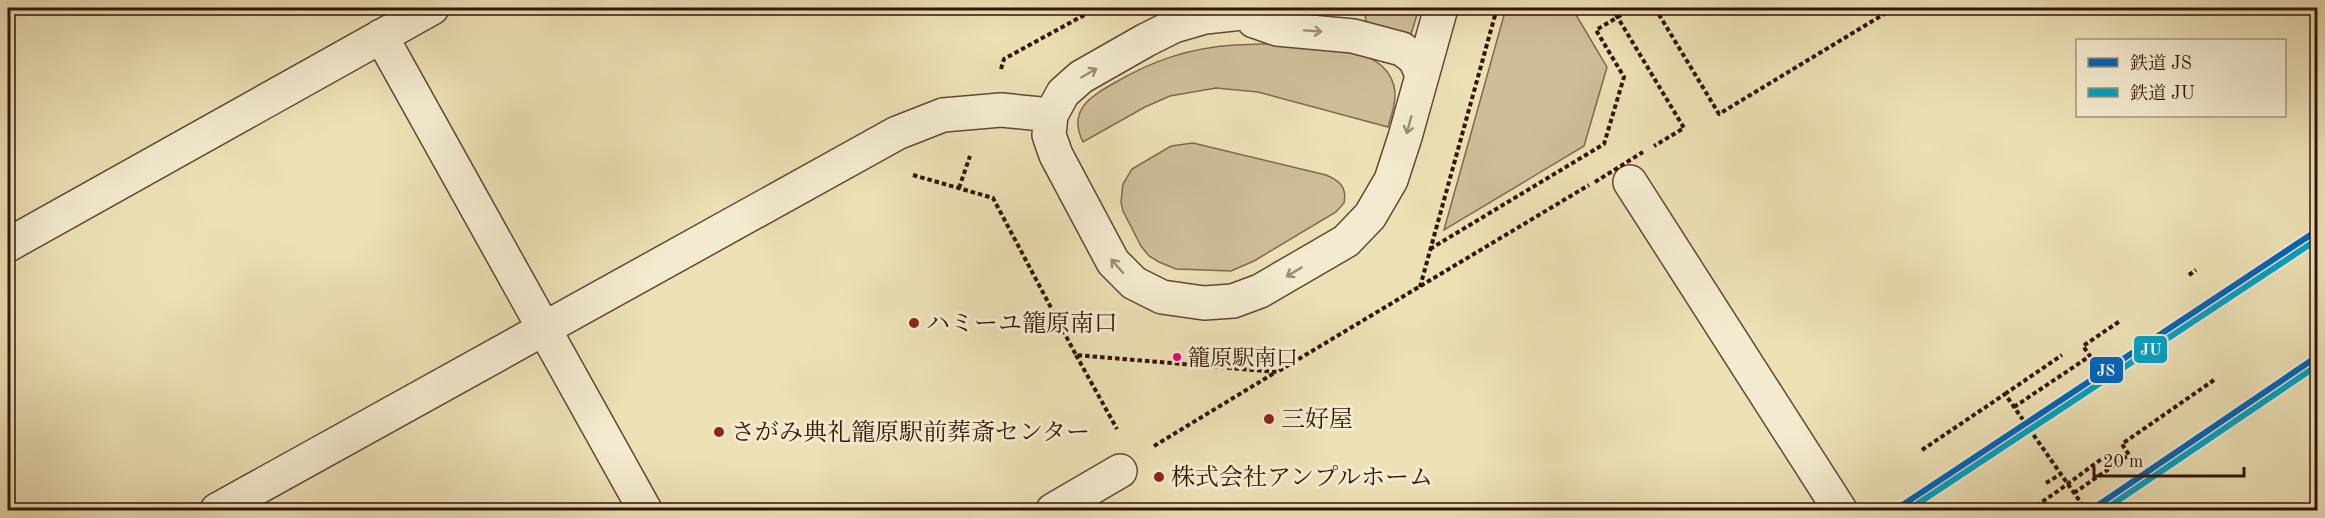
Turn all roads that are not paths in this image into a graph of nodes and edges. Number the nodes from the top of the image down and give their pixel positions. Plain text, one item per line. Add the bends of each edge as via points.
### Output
1 (432, 8) edge
2 (1291, 8) edge
3 (1441, 8) edge
4 (1236, 15) junction
5 (381, 36) junction
6 (1422, 75) junction
7 (1051, 115) junction
8 (1630, 182) dead end
9 (8, 245) edge
10 (545, 330) junction
11 (1126, 465) road end
12 (216, 510) edge
13 (645, 510) edge
14 (1053, 510) edge
15 (1840, 510) edge

1 - 5 street
2 - 4 street
3 - 6 street
4 -> 6 street via 1277,28 1353,36 1402,50 1415,59
7 -> 4 street via 1063,93 1081,77 1146,40 1205,17
5 - 9 street
5 - 10 street
6 -> 7 street via 1391,180 1370,216 1346,241 1260,291 1233,301 1204,303 1162,297 1134,283 1113,262 1056,155 1049,135
7 - 10 street via 1001,110 943,115 897,133
8 - 15 street
10 - 12 street
10 - 13 street
11 - 14 street

